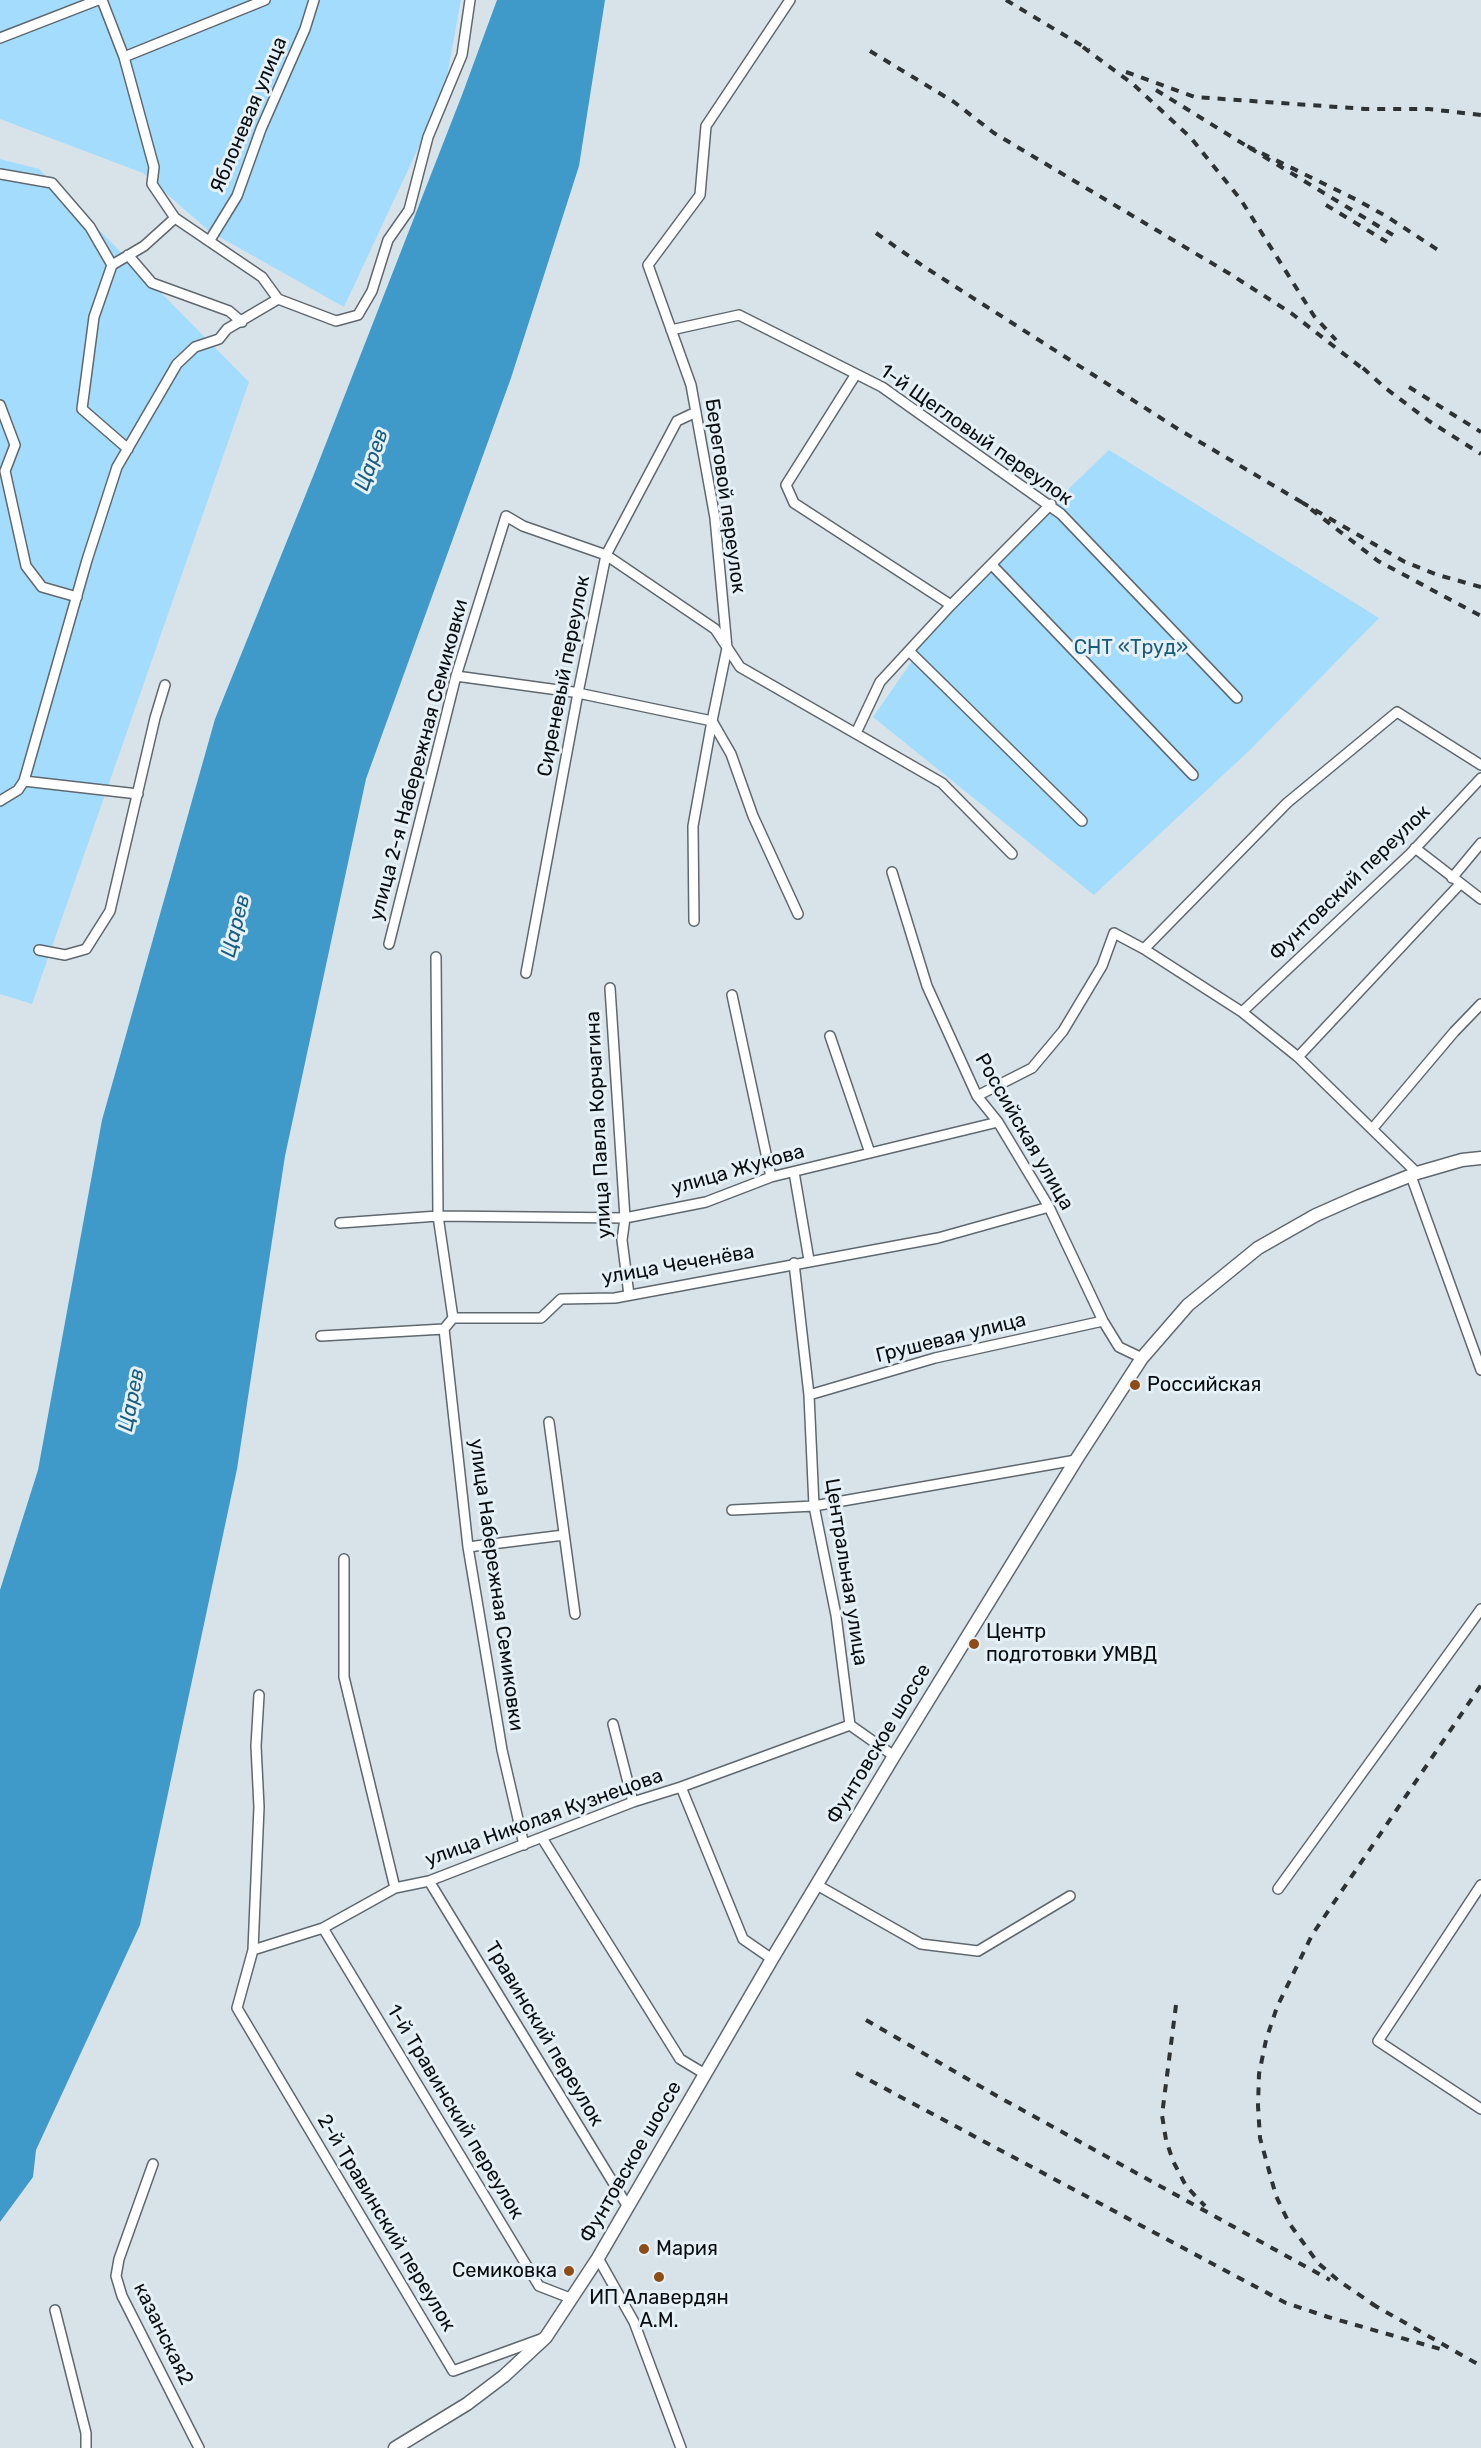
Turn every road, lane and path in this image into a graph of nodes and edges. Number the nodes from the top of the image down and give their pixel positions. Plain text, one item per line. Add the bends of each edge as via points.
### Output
1 (100, 0) edge
2 (265, 0) edge
3 (315, 0) edge
4 (470, 0) edge
5 (790, 0) edge
6 (0, 38) edge
7 (124, 57) junction
8 (0, 174) edge
9 (175, 218) junction
10 (210, 240) junction
11 (128, 255) junction
12 (112, 265) junction
13 (278, 299) junction
14 (242, 322) junction
15 (671, 330) junction
16 (856, 374) junction
17 (0, 405) edge
18 (696, 412) junction
19 (128, 449) junction
20 (1051, 504) junction
21 (606, 555) junction
22 (992, 565) junction
23 (77, 597) junction
24 (951, 605) junction
25 (727, 648) junction
26 (909, 651) junction
27 (456, 676) junction
28 (165, 685) dead end
29 (578, 693) junction
30 (1236, 698) dead end
31 (712, 721) junction
32 (856, 733) junction
33 (1481, 765) edge
34 (1193, 775) dead end
35 (1481, 778) edge
36 (24, 781) junction
37 (138, 794) junction
38 (0, 801) edge
39 (1082, 821) dead end
40 (1481, 843) edge
41 (1415, 849) junction
42 (1012, 854) dead end
43 (892, 872) dead end
44 (1456, 881) junction
45 (1481, 899) edge
46 (798, 914) dead end
47 (694, 921) dead end
48 (388, 944) dead end
49 (1144, 949) junction
50 (39, 950) dead end
51 (436, 957) dead end
52 (526, 973) dead end
53 (610, 988) dead end
54 (732, 994) dead end
55 (1481, 1004) edge
56 (1242, 1012) junction
57 (830, 1036) dead end
58 (1298, 1057) junction
59 (977, 1095) junction
60 (998, 1122) junction
61 (1373, 1128) junction
62 (870, 1153) junction
63 (1481, 1158) edge
64 (794, 1172) junction
65 (1414, 1174) junction
66 (771, 1178) junction
67 (1049, 1207) junction
68 (438, 1216) junction
69 (625, 1218) junction
70 (340, 1223) dead end
71 (809, 1260) junction
72 (794, 1263) junction
73 (629, 1295) junction
74 (453, 1318) junction
75 (1103, 1320) junction
76 (444, 1329) junction
77 (321, 1336) dead end
78 (1142, 1358) junction
79 (1481, 1370) edge
80 (809, 1395) junction
81 (549, 1422) dead end
82 (1076, 1460) junction
83 (814, 1506) junction
84 (732, 1510) dead end
85 (564, 1535) junction
86 (468, 1547) junction
87 (344, 1559) dead end
88 (1481, 1609) edge
89 (575, 1614) dead end
90 (258, 1695) dead end
91 (613, 1724) dead end
92 (849, 1725) junction
93 (894, 1756) junction
94 (681, 1787) junction
95 (633, 1802) junction
96 (542, 1838) junction
97 (524, 1845) junction
98 (429, 1881) junction
99 (817, 1885) junction
100 (1481, 1885) edge
101 (395, 1888) junction
102 (1278, 1889) dead end
103 (1071, 1896) dead end
104 (323, 1928) junction
105 (253, 1950) junction
106 (772, 1959) junction
107 (705, 2074) junction
108 (1481, 2109) edge
109 (153, 2164) dead end
110 (628, 2207) junction
111 (598, 2258) junction
112 (570, 2298) junction
113 (55, 2310) dead end
114 (546, 2337) junction
115 (86, 2448) edge
116 (199, 2448) edge
117 (395, 2448) edge
118 (681, 2448) edge

1 - 6 street
1 - 7 street
2 - 7 street
3 - 10 street, Яблоневая улица via 237,196
4 - 13 street via 462,55 428,137 409,210 388,240 372,291 358,315 336,321
5 - 15 street, Береговой переулок via 706,126 700,195 648,265
7 - 9 street via 154,167 152,183
8 - 12 street via 52,183 90,227
9 - 10 street
9 - 11 street
10 - 13 street via 262,277
11 - 12 street
11 - 14 street via 152,283 229,311
12 - 19 street via 94,317 82,409
13 - 14 street
14 - 19 street via 227,329 219,339 195,347 177,364
15 - 16 street, 1-й Щегловый переулок via 739,315
15 - 18 street, Береговой переулок via 691,385
16 - 20 street, 1-й Щегловый переулок via 882,387
16 - 24 street via 786,485 794,503
17 - 23 street via 15,445 5,471 26,566 42,586
18 - 21 street, Сиреневый переулок via 677,421
18 - 25 street, Береговой переулок via 715,518
19 - 23 street via 117,467
20 - 22 street
20 - 30 street, 1-й Щегловый переулок
21 - 25 street via 715,629
21 - 27 street, улица 2-я Набережная Семиковки via 523,526 506,516
21 - 29 street, Сиреневый переулок
22 - 24 street
22 - 34 street
23 - 36 street
24 - 26 street
25 - 31 street
25 - 32 street via 740,667
26 - 32 street via 880,682
26 - 39 street
27 - 29 street
27 - 48 street, улица 2-я Набережная Семиковки
28 - 37 street
29 - 31 street
29 - 52 street, Сиреневый переулок
31 - 46 street via 731,754 753,816
31 - 47 street via 693,826
32 - 42 street via 942,783
33 - 49 street via 1396,712 1287,803
35 - 41 street, Фунтовский переулок
36 - 37 street
36 - 38 street via 18,790
37 - 50 street via 110,911 86,949 65,955
40 - 44 street
41 - 44 street
41 - 56 street, Фунтовский переулок
43 - 59 street, Российская улица via 927,986
44 - 45 street
44 - 58 street
49 - 56 street
49 - 59 street via 1114,933 1102,966 1063,1031 1032,1068
51 - 68 street
53 - 69 street, улица Павла Корчагина
54 - 66 street
55 - 61 street
56 - 58 street
57 - 62 street
58 - 61 street
59 - 60 street, Российская улица
60 - 62 street, улица Жукова
60 - 67 street, Российская улица
61 - 65 street
62 - 64 street, улица Жукова
63 - 65 street, Фунтовское шоссе
64 - 66 street, улица Жукова
64 - 71 street
65 - 78 street, Фунтовское шоссе via 1316,1215 1258,1248 1188,1305
65 - 79 street
66 - 69 street, улица Жукова via 706,1202
67 - 71 street, улица Чеченёва via 938,1238
67 - 75 street, Российская улица
68 - 69 street, улица Жукова
68 - 70 street, улица Жукова
68 - 74 street
69 - 73 street, улица Павла Корчагина via 622,1240
71 - 72 street, улица Чеченёва
72 - 73 street, улица Чеченёва
72 - 80 street, Центральная улица
73 - 74 street, улица Чеченёва via 561,1299 541,1318
74 - 76 street
75 - 78 street, Российская улица via 1119,1347
75 - 80 street, Грушевая улица via 935,1358
76 - 77 street
76 - 86 street, улица Набережная Семиковки
78 - 82 street, Фунтовское шоссе
80 - 83 street, Центральная улица
81 - 85 street
82 - 83 street
82 - 93 street, Фунтовское шоссе
83 - 84 street
83 - 92 street, Центральная улица via 836,1615
85 - 86 street
85 - 89 street
86 - 97 street, улица Набережная Семиковки via 502,1750
87 - 101 street via 344,1677
88 - 102 street
90 - 105 street via 259,1807
91 - 95 street
92 - 93 street
92 - 94 street, улица Николая Кузнецова
93 - 99 street, Фунтовское шоссе
94 - 95 street, улица Николая Кузнецова
94 - 106 street via 744,1939
95 - 96 street, улица Николая Кузнецова
96 - 97 street, улица Николая Кузнецова
96 - 107 street via 680,2059
97 - 98 street, улица Николая Кузнецова
98 - 101 street, улица Николая Кузнецова
98 - 110 street, Травинский переулок
99 - 103 street via 921,1944 978,1951
99 - 106 street, Фунтовское шоссе
100 - 108 street via 1378,2041
101 - 104 street, улица Николая Кузнецова
104 - 105 street, улица Николая Кузнецова
104 - 112 street, 1-й Травинский переулок via 539,2286
105 - 114 street, 2-й Травинский переулок via 237,2008 453,2371
106 - 107 street, Фунтовское шоссе
107 - 110 street, Фунтовское шоссе
109 - 116 street, казанская2 via 119,2259 117,2276 122,2296
110 - 111 street, Фунтовское шоссе
111 - 112 street, Фунтовское шоссе
111 - 118 street via 634,2322
112 - 114 street, Фунтовское шоссе
113 - 115 street via 86,2433
114 - 117 street, Фунтовское шоссе via 467,2404

